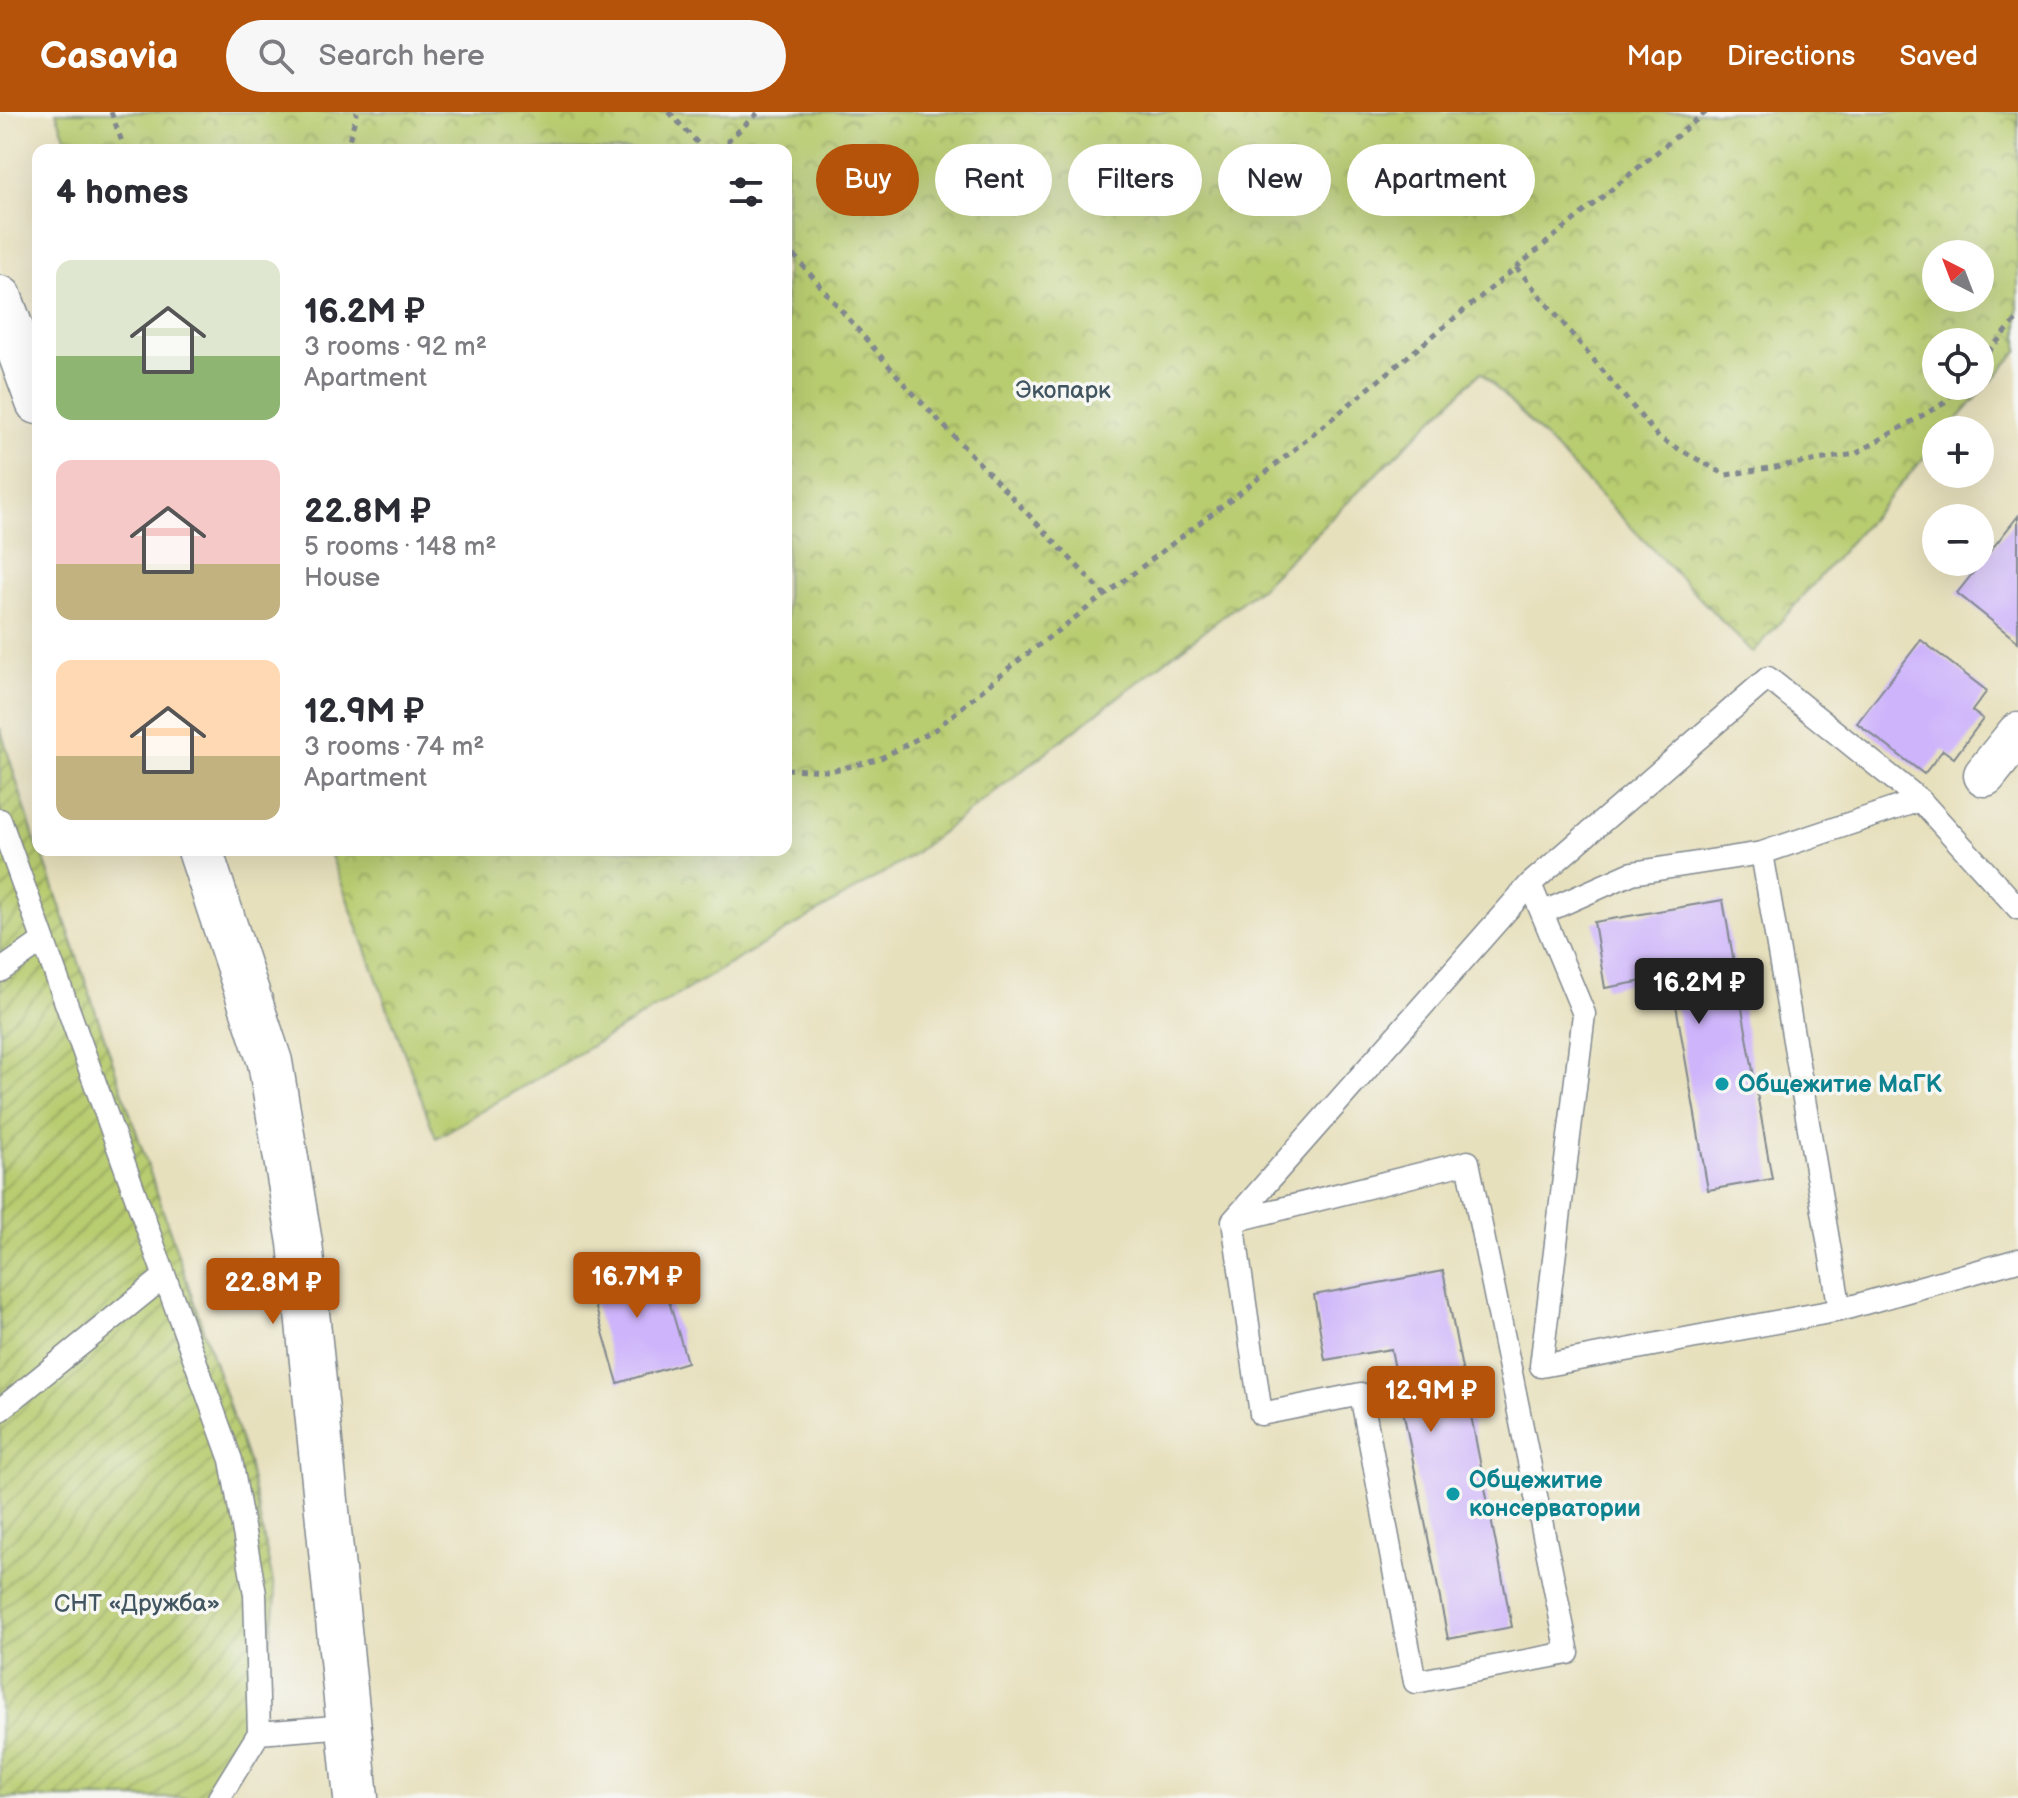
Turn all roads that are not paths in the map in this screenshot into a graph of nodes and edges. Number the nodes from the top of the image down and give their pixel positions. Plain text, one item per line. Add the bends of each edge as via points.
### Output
1 (0, 298) edge
2 (32, 386) edge
3 (2018, 734) edge
4 (1985, 775) dead end
5 (1920, 800) junction
6 (0, 820) edge
7 (1762, 853) junction
8 (202, 856) edge
9 (1530, 884) junction
10 (2018, 908) edge
11 (1542, 913) junction
12 (43, 941) junction
13 (0, 971) edge
14 (1233, 1221) junction
15 (2018, 1260) edge
16 (164, 1277) junction
17 (1840, 1310) junction
18 (1508, 1356) junction
19 (1541, 1366) junction
20 (0, 1410) edge
21 (347, 1726) junction
22 (259, 1733) junction
23 (219, 1798) edge
24 (356, 1798) edge

1 - 2 main road
3 - 4 street
5 - 7 lane
5 - 9 lane via 1768,678
5 - 10 lane
6 - 12 lane
7 - 11 lane via 1632,873
7 - 17 lane
8 - 21 main road via 270,1062 300,1243
9 - 11 lane
9 - 14 lane
11 - 19 lane via 1584,1014
12 - 13 lane
12 - 16 lane
14 - 18 lane via 1468,1162
14 - 18 lane via 1261,1414 1361,1394 1415,1682 1568,1653
15 - 17 lane
16 - 20 lane
16 - 22 lane via 231,1460 255,1594
17 - 19 lane
18 - 19 lane
21 - 22 lane
21 - 24 main road
22 - 23 lane

